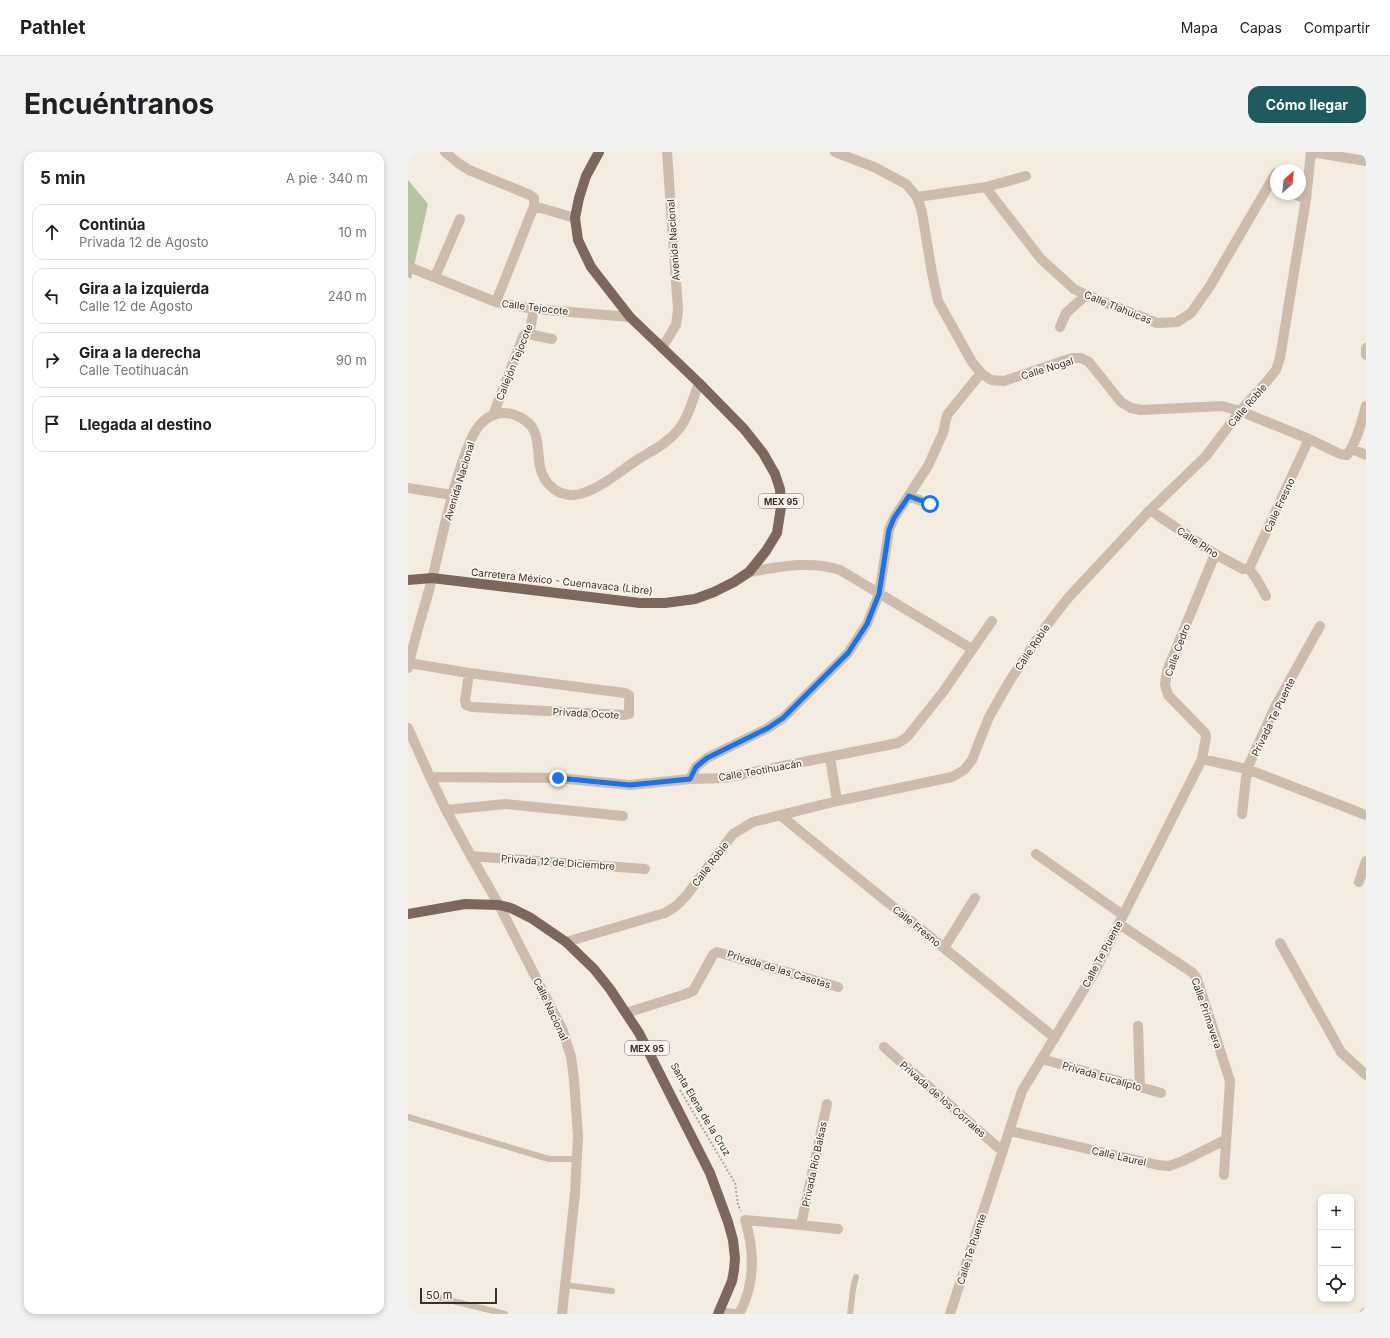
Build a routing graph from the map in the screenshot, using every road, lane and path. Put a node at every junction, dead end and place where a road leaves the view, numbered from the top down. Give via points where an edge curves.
1 (445, 152) edge
2 (599, 152) edge
3 (667, 152) edge
4 (835, 152) edge
5 (1311, 152) edge
6 (1366, 161) edge
7 (1026, 176) dead end
8 (986, 187) junction
9 (1270, 190) edge
10 (917, 197) junction
11 (1306, 199) edge
12 (1306, 200) edge
13 (534, 202) junction
14 (575, 218) junction
15 (460, 219) dead end
16 (409, 267) dead end
17 (435, 277) junction
18 (1086, 295) junction
19 (496, 302) junction
20 (534, 309) junction
21 (630, 317) junction
22 (1060, 327) dead end
23 (528, 334) junction
24 (552, 339) dead end
25 (662, 348) junction
26 (1366, 348) edge
27 (1366, 355) edge
28 (981, 373) junction
29 (699, 383) junction
30 (1366, 406) edge
31 (1240, 411) junction
32 (493, 415) junction
33 (1364, 419) edge
34 (1309, 439) junction
35 (1350, 452) junction
36 (1366, 455) edge
37 (408, 488) edge
38 (452, 495) junction
39 (909, 496) junction
40 (930, 504) dead end
41 (1150, 510) junction
42 (1215, 554) junction
43 (1249, 569) junction
44 (749, 572) junction
45 (432, 578) junction
46 (408, 580) edge
47 (879, 594) junction
48 (1266, 596) dead end
49 (992, 621) dead end
50 (1320, 626) dead end
51 (972, 649) junction
52 (408, 666) edge
53 (469, 673) junction
54 (408, 728) edge
55 (830, 757) junction
56 (1202, 759) junction
57 (1247, 769) junction
58 (430, 776) junction
59 (690, 779) junction
60 (837, 802) junction
61 (446, 810) junction
62 (1242, 814) dead end
63 (780, 815) junction
64 (1366, 815) edge
65 (623, 816) dead end
66 (1036, 854) dead end
67 (471, 856) junction
68 (1366, 861) edge
69 (645, 869) dead end
70 (1359, 882) dead end
71 (975, 898) dead end
72 (499, 905) junction
73 (408, 914) edge
74 (1121, 919) junction
75 (566, 942) junction
76 (1280, 944) dead end
77 (944, 948) junction
78 (838, 987) dead end
79 (626, 1013) junction
80 (1138, 1026) dead end
81 (1055, 1038) junction
82 (884, 1047) dead end
83 (1042, 1059) junction
84 (1366, 1075) edge
85 (677, 1085) dead end
86 (1140, 1088) junction
87 (1161, 1093) dead end
88 (827, 1104) dead end
89 (408, 1117) edge
90 (1010, 1131) junction
91 (1225, 1140) junction
92 (1002, 1151) junction
93 (577, 1159) junction
94 (1224, 1175) dead end
95 (746, 1220) junction
96 (801, 1225) junction
97 (838, 1230) dead end
98 (856, 1277) dead end
99 (565, 1285) junction
100 (612, 1291) dead end
101 (437, 1297) dead end
102 (718, 1313) edge
103 (505, 1314) edge
104 (562, 1314) edge
105 (734, 1314) edge
106 (739, 1314) edge
107 (850, 1314) edge
108 (950, 1314) edge

1 - 13 street via 469,170 530,195
2 - 14 main road, Carretera México - Cuernavaca (Libre) / MEX 95 via 586,176
3 - 25 street, Avenida Nacional via 678,310 676,325
4 - 10 street via 880,170 906,184
5 - 6 street
5 - 11 street, Calle Roble
7 - 8 street
8 - 10 street
8 - 18 street, Calle Tlahuicas via 1041,259 1074,289
9 - 18 street, Calle Tlahuicas via 1236,239 1210,286 1191,313 1177,322 1157,323
10 - 28 street, Calle Nogal via 938,301 972,362
12 - 31 street, Calle Roble via 1280,358 1276,370
13 - 14 street
13 - 19 street, Calle Tejocote
14 - 21 main road, Carretera México - Cuernavaca (Libre) / MEX 95 via 578,240 591,267
15 - 17 street
16 - 17 street
17 - 19 street
18 - 22 street via 1066,313
19 - 20 street, Calle Tejocote
20 - 21 street, Calle Tejocote
20 - 23 street, Callejón Tejocote
21 - 25 main road, Carretera México - Cuernavaca (Libre) / MEX 95
23 - 24 street
23 - 32 street, Callejón Tejocote via 524,335 520,342
25 - 29 main road, Carretera México - Cuernavaca (Libre) / MEX 95
26 - 27 street
28 - 31 street, Calle Nogal via 991,380 1004,382 1072,358 1081,358 1089,362 1120,402 1131,408 1141,410 1222,406
28 - 39 street via 947,415 943,433 928,466
29 - 32 street via 678,431 664,443 596,487 580,494 567,495 546,483 540,468 535,430 527,422 514,414
29 - 44 main road, Carretera México - Cuernavaca (Libre) / MEX 95 via 744,429 763,453 780,489 782,507 777,533
30 - 33 street
31 - 34 street, Calle Nogal
31 - 41 street, Calle Roble via 1206,456
32 - 38 street, Avenida Nacional via 485,419 468,444
33 - 35 street
34 - 35 street, Calle Nogal via 1340,454
34 - 43 street, Calle Fresno
35 - 36 street, Calle Nogal
37 - 38 street
38 - 45 street, Avenida Nacional
39 - 40 street
39 - 47 street via 889,530
41 - 42 street, Calle Pino
41 - 60 street, Calle Roble via 1068,598 1044,629 989,717 972,760 964,770 952,777
42 - 43 street, Calle Pino via 1243,569
42 - 56 street, Calle Cedro via 1167,671 1165,685 1168,695 1205,733
43 - 48 street
44 - 45 main road, Carretera México - Cuernavaca (Libre) / MEX 95 via 714,592 695,599 665,603 640,603
44 - 47 street via 788,566 829,566
45 - 46 main road, Carretera México - Cuernavaca (Libre) / MEX 95
45 - 52 street, Avenida Nacional
47 - 51 street
47 - 59 street via 867,624 848,653 783,718 707,758 696,767
49 - 51 street, Calle Teotihuacán
50 - 57 street, Privada Te Puente via 1275,708
51 - 55 street, Calle Teotihuacán via 943,692 907,737 898,743
52 - 53 street, Privada Ocote
53 - 53 street, Privada Ocote via 625,693 629,694 630,711 625,715 472,707 466,705 465,701
54 - 58 street
55 - 59 street, Calle Teotihuacán via 724,778
55 - 60 street
56 - 57 street
56 - 74 street, Calle Te Puente
57 - 62 street, Privada Te Puente
57 - 64 street
58 - 59 street, Calle Teotihuacán via 558,778 630,785
58 - 61 street, Calle Nacional
60 - 63 street, Calle Roble
61 - 65 street via 506,804
61 - 67 street, Calle Nacional
63 - 75 street, Calle Roble via 754,822 733,834 686,896 665,913
63 - 77 street, Calle Fresno
66 - 74 street, Calle Primavera
67 - 69 street, Privada 12 de Diciembre
67 - 72 street, Calle Nacional
68 - 70 street
71 - 77 street
72 - 73 main road, MEX 95 via 466,904
72 - 75 main road, MEX 95 via 531,918
72 - 93 street, Calle Nacional via 567,1044 574,1078
74 - 81 street, Calle Te Puente via 1094,973
74 - 91 street, Calle Primavera via 1195,975 1230,1081
75 - 79 main road, MEX 95 via 610,988
76 - 84 street via 1341,1052
77 - 81 street, Calle Fresno
78 - 79 street, Privada de las Casetas via 717,952 693,991
79 - 102 main road, MEX 95 via 639,1033 710,1173 733,1240 735,1258 732,1281
80 - 86 street
81 - 83 street, Calle Te Puente
82 - 92 street, Privada de los Corrales
83 - 86 street, Privada Eucalipto
83 - 90 street, Calle Te Puente via 1022,1091
85 - 95 path, Santa Elena de la Cruz via 735,1182 738,1205
86 - 87 street, Privada Eucalipto
88 - 96 street, Privada Río Balsas
89 - 93 lane via 549,1159
90 - 91 street, Calle Laurel via 1169,1166
90 - 92 street, Calle Te Puente
91 - 94 street, Calle Primavera
92 - 108 street, Calle Te Puente
93 - 99 street, Calle Nacional
95 - 96 street
95 - 106 street via 751,1245 752,1271 747,1296
96 - 97 street
98 - 107 lane
99 - 100 lane
99 - 104 street, Calle Nacional
101 - 103 lane
102 - 105 street

